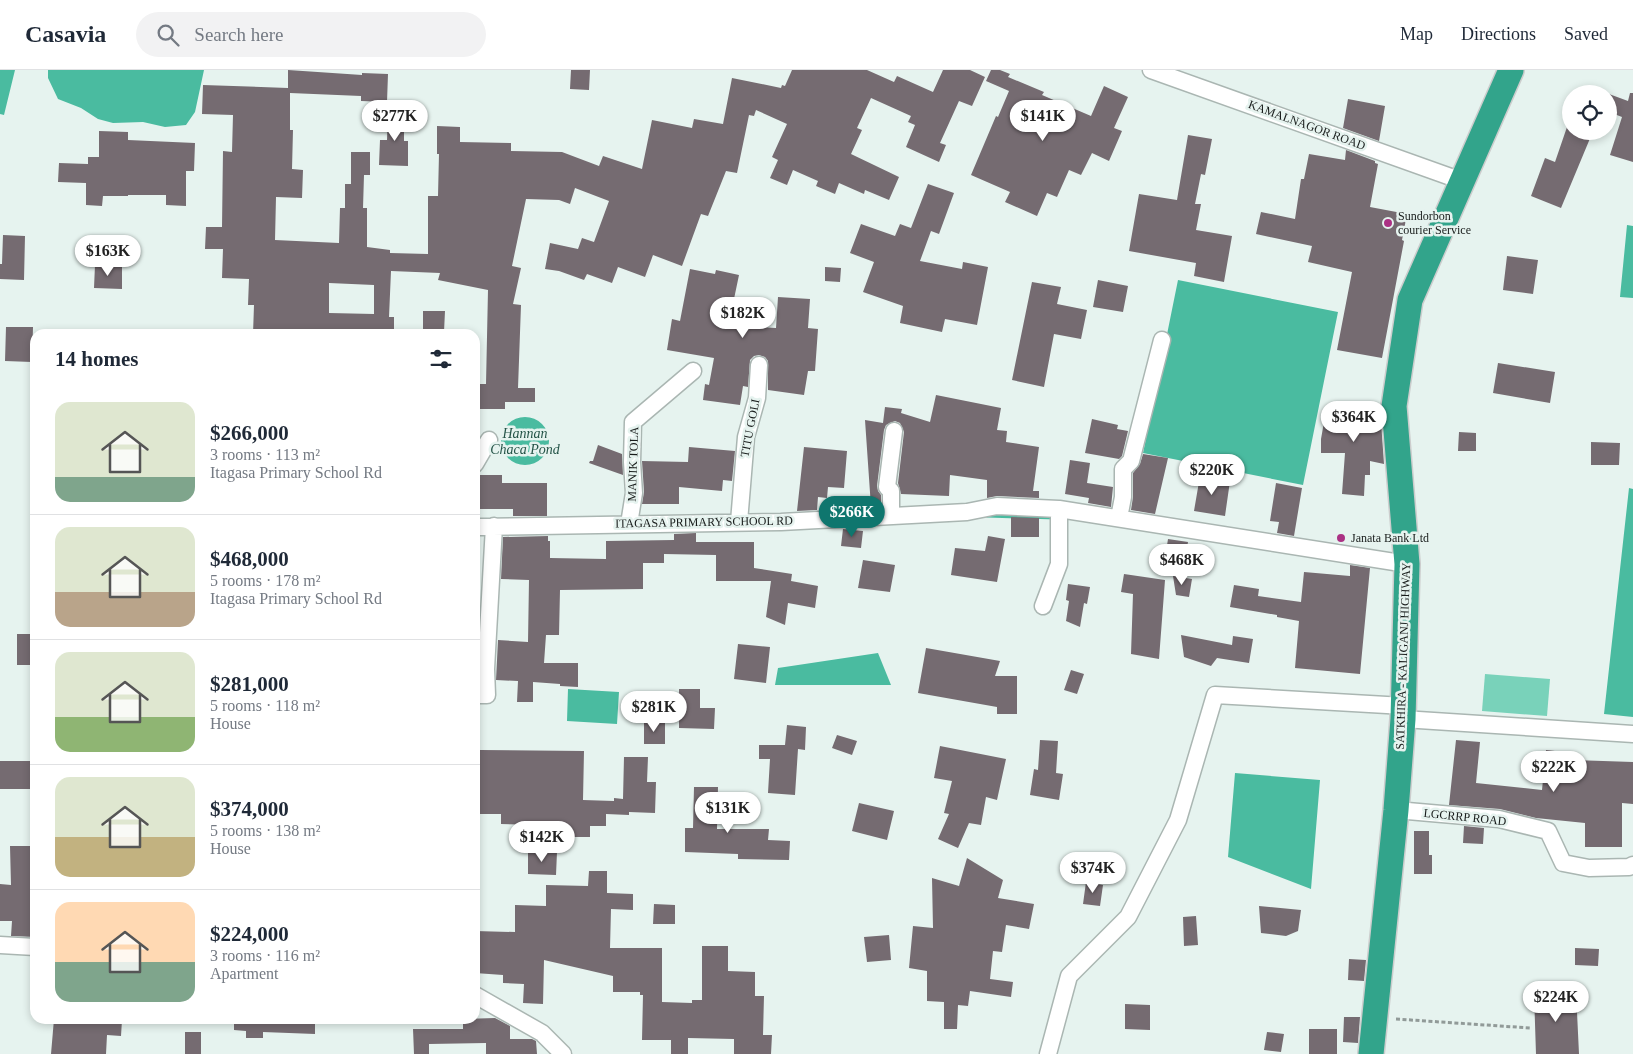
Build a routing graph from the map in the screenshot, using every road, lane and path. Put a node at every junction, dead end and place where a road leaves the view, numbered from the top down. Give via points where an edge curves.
1 (1151, 70) edge
2 (1511, 70) edge
3 (1462, 181) junction
4 (1162, 340) dead end
5 (759, 365) dead end
6 (693, 371) dead end
7 (894, 431) dead end
8 (489, 440) dead end
9 (480, 455) edge
10 (1059, 509) junction
11 (891, 516) junction
12 (1119, 518) junction
13 (739, 522) junction
14 (629, 524) junction
15 (494, 526) junction
16 (480, 527) edge
17 (1407, 564) junction
18 (1043, 606) dead end
19 (480, 695) edge
20 (1403, 712) junction
21 (1633, 734) edge
22 (1396, 810) junction
23 (1633, 865) edge
24 (0, 944) edge
25 (30, 947) edge
26 (480, 998) edge
27 (1375, 1019) junction
28 (1530, 1028) dead end
29 (563, 1054) edge
30 (1048, 1054) edge
31 (1371, 1054) edge

1 - 3 street, KAMALNAGOR ROAD
2 - 3 highway, SATKHIRA - KALIGANJ HIGHWAY
3 - 17 highway, SATKHIRA - KALIGANJ HIGHWAY via 1410,300 1394,406
4 - 12 street via 1131,461 1123,470
5 - 13 street, TITU GOLI via 757,398 746,437
6 - 14 street, MANIK TOLA via 633,422 634,493
7 - 11 street via 887,488 890,491
8 - 9 street
10 - 11 street, ITAGASA PRIMARY SCHOOL RD via 997,506 968,512
10 - 12 street, ITAGASA PRIMARY SCHOOL RD
10 - 18 street via 1059,564
11 - 13 street, ITAGASA PRIMARY SCHOOL RD
12 - 17 street, ITAGASA PRIMARY SCHOOL RD
13 - 14 street, ITAGASA PRIMARY SCHOOL RD
14 - 15 street, ITAGASA PRIMARY SCHOOL RD
15 - 16 street, ITAGASA PRIMARY SCHOOL RD
15 - 19 street via 486,695
17 - 20 highway, SATKHIRA - KALIGANJ HIGHWAY
20 - 21 street
20 - 22 highway, SATKHIRA - KALIGANJ HIGHWAY
20 - 30 street via 1215,695 1178,820 1128,917 1069,976
22 - 23 street, LGCRRP ROAD via 1499,818 1548,831 1562,863 1589,868
22 - 27 highway, SATKHIRA - KALIGANJ HIGHWAY
24 - 25 street
26 - 29 street via 542,1033
27 - 28 path
27 - 31 highway, SATKHIRA - KALIGANJ HIGHWAY

